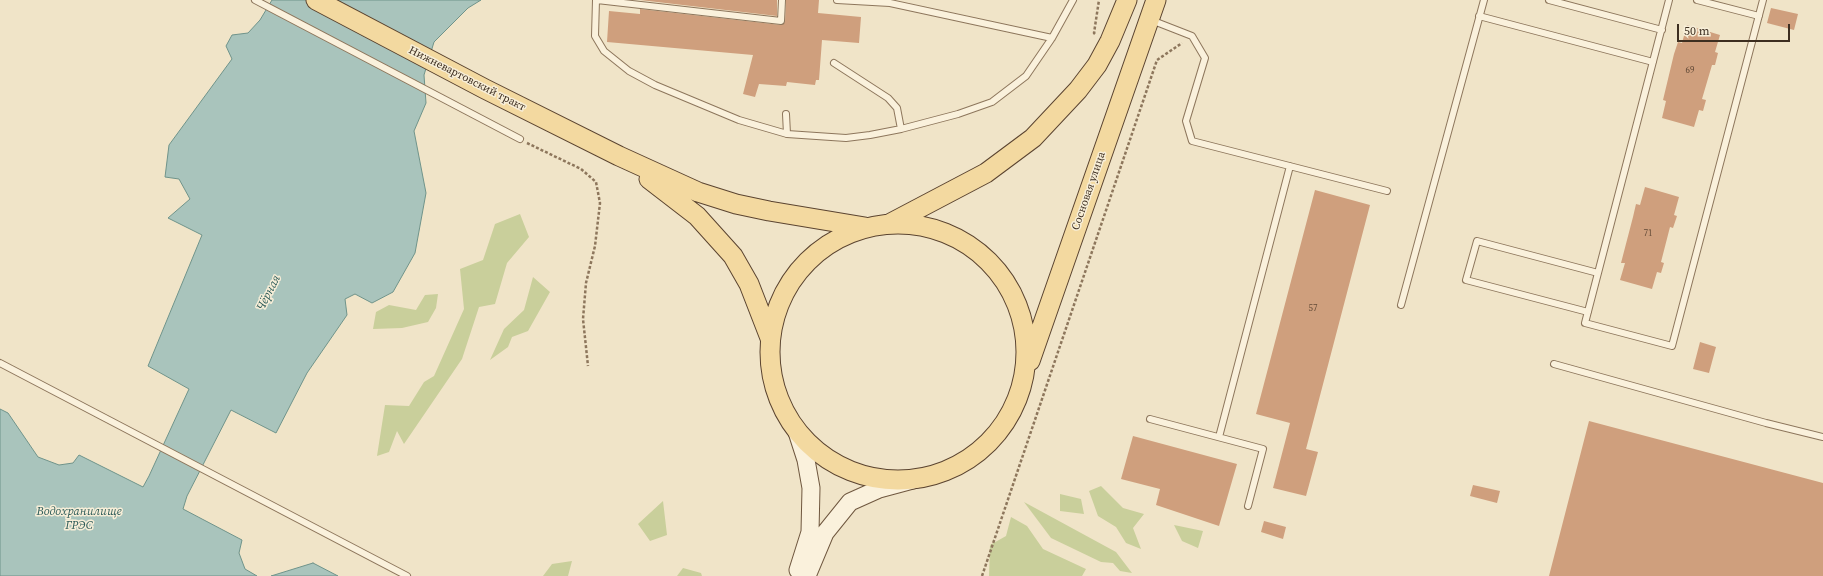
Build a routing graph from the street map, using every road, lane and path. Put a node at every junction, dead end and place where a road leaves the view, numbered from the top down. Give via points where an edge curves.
1 (255, 0) edge
2 (316, 0) edge
3 (596, 0) edge
4 (782, 0) edge
5 (837, 0) edge
6 (1073, 0) edge
7 (1127, 0) edge
8 (1156, 0) edge
9 (1484, 0) edge
10 (1549, 0) edge
11 (1670, 0) edge
12 (1697, 0) edge
13 (1763, 0) edge
14 (911, 3) edge
15 (1480, 16) junction
16 (1758, 16) junction
17 (1150, 19) junction
18 (1662, 30) junction
19 (1192, 36) junction
20 (1052, 38) junction
21 (1653, 62) junction
22 (834, 63) dead end
23 (786, 114) dead end
24 (901, 129) junction
25 (787, 134) junction
26 (520, 139) joint
27 (619, 156) junction
28 (1290, 166) junction
29 (1387, 191) dead end
30 (890, 224) junction
31 (866, 227) junction
32 (1598, 273) junction
33 (1400, 305) dead end
34 (1588, 312) junction
35 (770, 338) junction
36 (0, 363) edge
37 (1554, 364) dead end
38 (588, 366) dead end
39 (1022, 383) junction
40 (1150, 419) dead end
41 (796, 429) junction
42 (1219, 437) junction
43 (1823, 437) edge
44 (920, 478) junction
45 (1248, 506) dead end
46 (407, 576) edge
47 (795, 576) edge
48 (807, 576) edge
49 (982, 576) edge

1 - 26 lane
2 - 27 main road, Нижневартовский тракт
3 - 4 lane via 781,20
3 - 25 lane via 595,36 604,50 629,71 654,85 739,120
5 - 14 lane
6 - 20 lane
7 - 30 main road via 1110,42 1097,65 1078,90 1033,138 986,173
8 - 17 main road, Сосновая улица
9 - 15 lane
10 - 18 lane
11 - 18 lane
12 - 16 lane
13 - 16 lane
14 - 20 lane
15 - 21 lane
15 - 33 lane
16 - 34 lane via 1672,346 1585,323
17 - 19 lane
17 - 39 main road, Сосновая улица
18 - 21 lane
19 - 28 lane via 1205,58 1186,121 1192,141
19 - 49 path via 1157,60
20 - 24 lane via 1026,76 992,102
21 - 32 lane
22 - 24 lane via 888,98 897,108
23 - 25 lane
24 - 25 lane via 846,138
26 - 38 path via 582,169 596,182 600,203 595,246 586,283 583,319
27 - 31 main road, Нижневартовский тракт via 698,192 736,204
27 - 35 main road, Нижневартовский тракт via 697,216 725,246 749,284
28 - 29 lane
28 - 42 lane
30 - 31 main road
30 - 39 main road via 914,224 949,234 980,253 997,270 1020,312 1026,353
31 - 35 main road via 830,242 801,268 789,283 780,301
32 - 34 lane
32 - 34 lane via 1477,241 1466,280
35 - 41 main road via 772,377 777,395
36 - 46 lane
37 - 43 lane
39 - 44 main road via 1009,417 986,446 955,466 938,474
40 - 42 lane
41 - 44 main road via 824,457 842,467 880,479
41 - 47 street via 812,488 810,532
42 - 45 lane via 1264,449
44 - 48 street via 879,489 850,502 825,533

